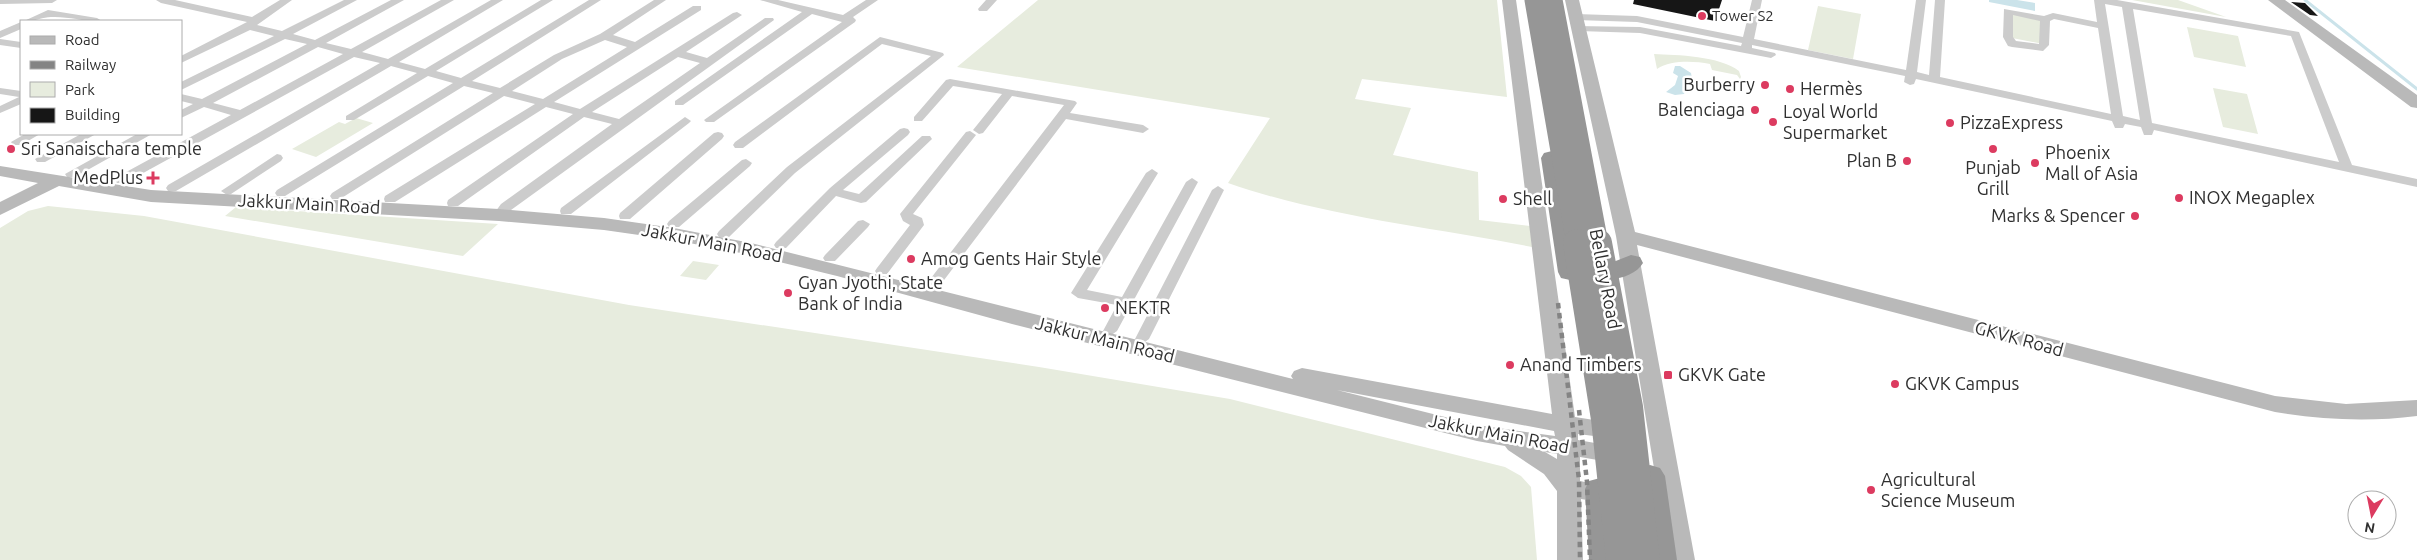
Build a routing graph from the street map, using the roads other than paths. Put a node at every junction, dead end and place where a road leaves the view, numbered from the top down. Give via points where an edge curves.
1 (52, 0) edge
2 (161, 0) edge
3 (287, 0) edge
4 (352, 0) edge
5 (399, 0) edge
6 (449, 0) edge
7 (498, 0) edge
8 (548, 0) edge
9 (596, 0) edge
10 (661, 0) edge
11 (765, 0) edge
12 (874, 0) edge
13 (992, 0) edge
14 (1510, 0) edge
15 (1527, 0) edge
16 (1535, 0) edge
17 (1552, 0) edge
18 (1558, 0) edge
19 (1757, 0) edge
20 (1921, 0) edge
21 (1940, 0) edge
22 (2100, 0) edge
23 (2275, 0) edge
24 (0, 1) edge
25 (796, 3) edge
26 (2127, 5) junction
27 (697, 8) dead end
28 (983, 9) dead end
29 (810, 11) junction
30 (737, 15) dead end
31 (1576, 15) edge
32 (844, 18) junction
33 (2045, 19) dead end
34 (32, 20) edge
35 (91, 20) edge
36 (769, 20) dead end
37 (252, 23) junction
38 (20, 25) edge
39 (2103, 26) junction
40 (0, 35) edge
41 (284, 35) junction
42 (604, 36) junction
43 (0, 42) edge
44 (317, 43) junction
45 (20, 45) edge
46 (636, 46) junction
47 (1746, 46) junction
48 (353, 53) junction
49 (676, 53) junction
50 (182, 59) edge
51 (390, 62) junction
52 (711, 62) junction
53 (426, 72) junction
54 (1910, 78) junction
55 (1934, 79) junction
56 (464, 82) junction
57 (182, 86) edge
58 (0, 91) edge
59 (502, 92) junction
60 (1009, 93) junction
61 (20, 94) edge
62 (182, 97) edge
63 (20, 100) edge
64 (679, 102) dead end
65 (204, 103) junction
66 (542, 103) junction
67 (2417, 103) edge
68 (0, 110) edge
69 (582, 113) junction
70 (182, 114) edge
71 (242, 114) junction
72 (1063, 115) junction
73 (350, 118) dead end
74 (918, 119) dead end
75 (710, 120) dead end
76 (685, 121) dead end
77 (2119, 122) junction
78 (621, 123) junction
79 (2147, 128) junction
80 (1143, 129) dead end
81 (904, 132) dead end
82 (32, 135) edge
83 (88, 135) edge
84 (144, 135) edge
85 (718, 136) dead end
86 (926, 139) dead end
87 (17, 142) dead end
88 (738, 145) dead end
89 (277, 158) dead end
90 (41, 159) dead end
91 (0, 160) edge
92 (746, 164) dead end
93 (2347, 168) junction
94 (0, 171) edge
95 (1152, 173) dead end
96 (63, 178) junction
97 (120, 180) junction
98 (1192, 182) dead end
99 (2417, 183) edge
100 (0, 184) edge
101 (172, 188) junction
102 (2417, 189) edge
103 (1218, 190) dead end
104 (227, 191) junction
105 (834, 191) junction
106 (281, 194) junction
107 (336, 196) junction
108 (16, 199) junction
109 (390, 199) junction
110 (453, 203) junction
111 (0, 209) edge
112 (502, 211) junction
113 (566, 211) junction
114 (625, 216) junction
115 (674, 224) junction
116 (863, 224) dead end
117 (724, 234) junction
118 (781, 245) junction
119 (1624, 254) junction
120 (838, 263) junction
121 (882, 271) junction
122 (933, 285) junction
123 (1125, 302) junction
124 (1110, 331) junction
125 (1142, 339) junction
126 (2417, 408) edge
127 (2417, 423) edge
128 (1566, 424) junction
129 (1504, 438) junction
130 (1586, 443) junction
131 (1655, 448) junction
132 (1568, 488) junction
133 (1600, 492) junction
134 (1570, 560) edge
135 (1605, 560) edge
136 (1620, 560) edge
137 (1646, 560) edge
138 (1661, 560) edge
139 (1682, 560) edge

1 - 24 street
2 - 37 street
3 - 37 street
4 - 41 street
5 - 44 street
6 - 48 street
7 - 51 street
8 - 53 street
9 - 56 street
10 - 42 street
11 - 25 street
12 - 32 street
13 - 28 street
14 - 128 main road via 1559,391
15 - 130 highway, Bellary Road
16 - 136 highway, Bellary Road, bridge via 1592,330
17 - 137 highway, Bellary Road, bridge via 1629,406
18 - 119 highway, Bellary Road
19 - 47 street
20 - 54 street
21 - 55 street
22 - 26 street
22 - 39 street
23 - 67 main road
25 - 29 street
26 - 79 street
26 - 93 street via 2295,34
27 - 46 street
29 - 32 street
29 - 64 street
30 - 49 street
31 - 47 street via 1640,30
31 - 119 main road
32 - 75 street via 852,20
33 - 39 street via 2053,16
34 - 35 street via 48,13
36 - 52 street
37 - 41 street
37 - 50 street
38 - 40 street
39 - 77 street
41 - 44 street
41 - 57 street
42 - 46 street
42 - 59 street via 558,58
43 - 45 street
44 - 48 street
44 - 65 street
46 - 66 street
47 - 54 street
48 - 51 street
48 - 71 street
49 - 52 street
49 - 69 street
51 - 53 street
51 - 101 street
52 - 78 street
53 - 56 street
53 - 73 street
54 - 55 street
54 - 77 street
55 - 77 street
56 - 59 street
56 - 106 street
58 - 61 street
59 - 66 street
59 - 107 street
60 - 72 street via 1071,103
60 - 74 street via 950,82
60 - 121 street via 906,214 917,221 917,225
62 - 65 street
63 - 68 street
65 - 70 street
65 - 71 street
66 - 69 street
66 - 109 street
69 - 78 street
69 - 110 street
71 - 97 street
72 - 80 street
72 - 122 street
76 - 113 street
77 - 79 street
78 - 112 street
79 - 93 street
79 - 102 street
81 - 105 street
82 - 87 street
83 - 90 street
84 - 96 street
85 - 114 street
86 - 105 street via 861,199
88 - 117 street via 880,40 939,55 791,170
89 - 104 street
91 - 96 main road
92 - 115 street
93 - 99 street
94 - 96 main road
95 - 123 street via 1078,293
96 - 97 main road, Jakkur Main Road
96 - 108 main road
96 - 112 main road, Jakkur Main Road via 150,196
97 - 101 main road, Jakkur Main Road
98 - 123 street
100 - 108 main road via 12,191
101 - 104 main road, Jakkur Main Road
103 - 125 street
104 - 106 main road, Jakkur Main Road
105 - 118 street
106 - 107 main road, Jakkur Main Road
107 - 109 main road, Jakkur Main Road
108 - 111 main road
109 - 110 main road, Jakkur Main Road
110 - 112 main road, Jakkur Main Road
112 - 113 main road, Jakkur Main Road
112 - 120 main road, Jakkur Main Road via 618,225
113 - 114 main road, Jakkur Main Road
114 - 115 main road, Jakkur Main Road
115 - 117 main road, Jakkur Main Road
116 - 120 street
117 - 118 main road, Jakkur Main Road
118 - 120 main road, Jakkur Main Road
119 - 126 main road, GKVK Road via 2275,404 2317,410
119 - 127 main road, GKVK Road via 2287,417 2320,422
119 - 131 highway, Bellary Road
120 - 121 main road, Jakkur Main Road
120 - 129 main road, Jakkur Main Road via 1012,317
121 - 122 main road, Jakkur Main Road
122 - 124 main road, Jakkur Main Road
123 - 124 street
124 - 125 main road, Jakkur Main Road
125 - 128 main road, Jakkur Main Road via 1264,369
128 - 130 main road
129 - 130 main road, Jakkur Main Road
129 - 132 main road via 1542,460
130 - 131 main road, Jakkur Main Road
130 - 132 main road
130 - 133 highway, Bellary Road
131 - 138 highway, Bellary Road
131 - 139 main road
132 - 133 main road
132 - 134 main road
133 - 135 highway, Bellary Road

